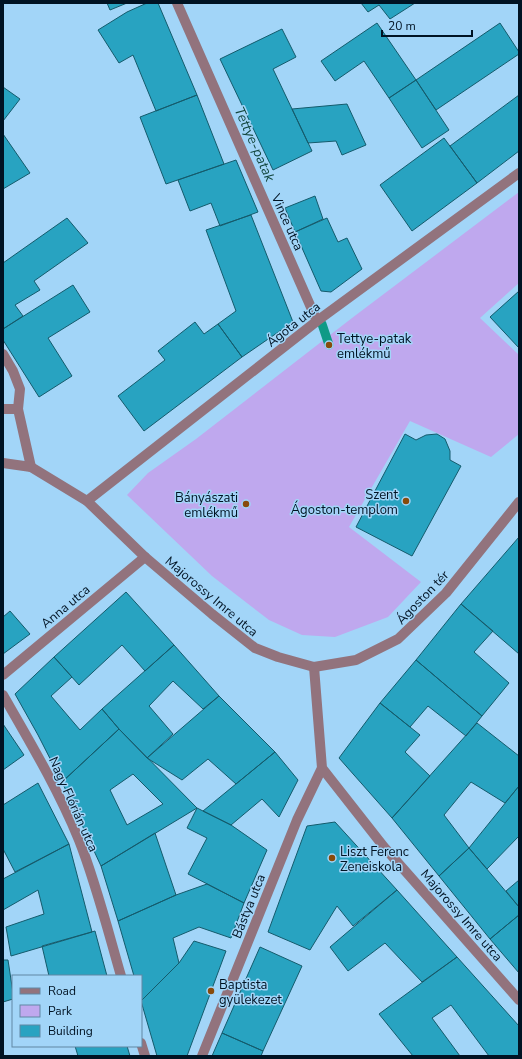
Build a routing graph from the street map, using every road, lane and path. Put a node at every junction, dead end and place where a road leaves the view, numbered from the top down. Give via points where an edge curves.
1 (177, 3) edge
2 (519, 173) edge
3 (317, 321) junction
4 (3, 354) edge
5 (3, 409) edge
6 (18, 409) junction
7 (3, 463) edge
8 (31, 466) junction
9 (87, 501) junction
10 (519, 502) edge
11 (145, 557) junction
12 (314, 667) junction
13 (3, 675) edge
14 (3, 695) edge
15 (322, 768) junction
16 (121, 975) edge
17 (519, 1000) edge
18 (142, 1046) edge
19 (145, 1056) edge
20 (202, 1056) edge

1 - 3 street, Vince utca
2 - 3 street, Ágota utca
3 - 9 street, Ágota utca
4 - 6 street via 20,389
5 - 6 street
6 - 8 street
7 - 8 street
8 - 9 street, Majorossy Imre utca
9 - 11 street, Majorossy Imre utca
10 - 12 street, Ágoston tér via 446,593 398,639 356,660
11 - 12 street, Majorossy Imre utca via 255,648
11 - 13 street, Anna utca
12 - 15 street
14 - 16 street, Nagy Flórián utca via 50,775 79,840
15 - 17 street, Majorossy Imre utca via 384,847
15 - 20 street, Bástya utca via 297,820
18 - 19 street

